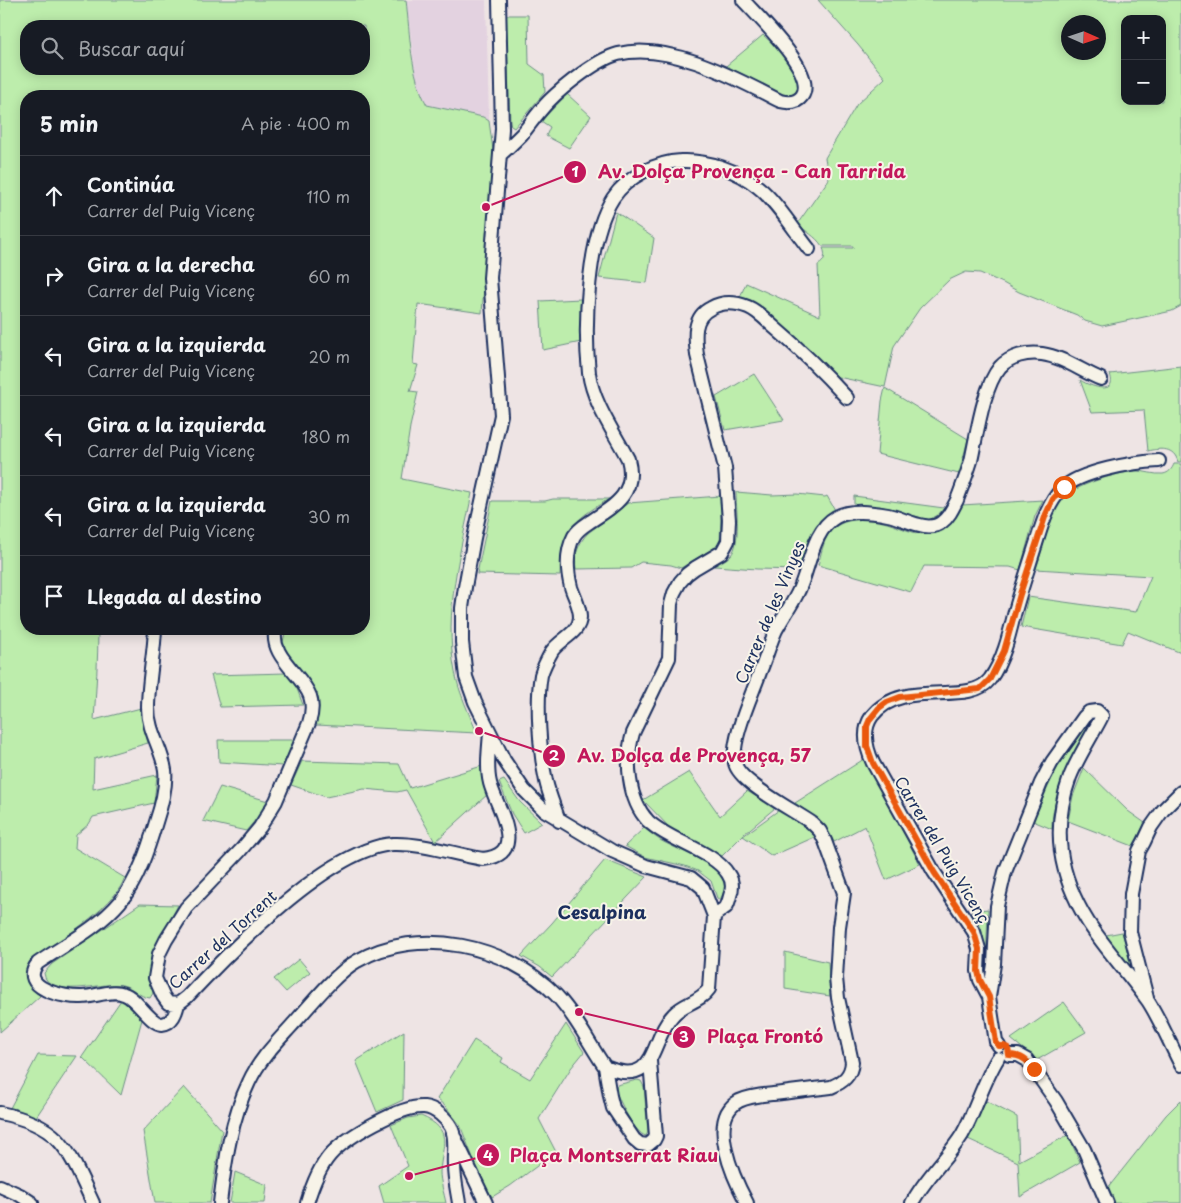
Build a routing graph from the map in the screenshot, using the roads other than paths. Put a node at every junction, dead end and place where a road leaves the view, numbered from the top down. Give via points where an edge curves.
1 (499, 0) edge
2 (743, 0) edge
3 (500, 155) junction
4 (809, 249) dead end
5 (1101, 379) dead end
6 (847, 398) dead end
7 (1159, 462) dead end
8 (155, 635) edge
9 (275, 635) edge
10 (490, 732) junction
11 (1181, 792) edge
12 (559, 821) junction
13 (714, 916) junction
14 (989, 997) junction
15 (1148, 1002) junction
16 (178, 1004) junction
17 (1002, 1053) junction
18 (650, 1061) junction
19 (1181, 1065) edge
20 (606, 1067) junction
21 (0, 1113) edge
22 (454, 1136) junction
23 (0, 1186) edge
24 (32, 1203) edge
25 (93, 1203) edge
26 (220, 1203) edge
27 (307, 1203) edge
28 (459, 1203) edge
29 (486, 1203) edge
30 (747, 1203) edge
31 (912, 1203) edge
32 (1106, 1203) edge

1 - 3 street
2 - 3 street via 797,63 805,84 799,100 780,101 725,74 681,58 652,53 618,54 559,92
3 - 10 street via 490,278 501,415 462,608 462,652 466,677
4 - 12 street via 758,186 713,164 664,162 622,187 605,214 595,250 588,304 590,373 595,396 628,459 630,478 620,500 574,535 568,552 568,568 579,622 552,651 541,675 541,743 546,781
5 - 30 street, Carrer de les Vinyes via 1063,360 1040,353 1027,353 1007,361 994,377 967,474 946,519 938,526 928,526 890,515 858,512 830,521 818,539 797,594 776,632 742,722 735,764 750,783 812,823 825,841 844,894 836,978 852,1062 846,1079 839,1084 746,1098 732,1106 724,1123 724,1138 727,1155
6 - 13 street via 799,349 750,308 734,303 718,304 700,316 695,338 697,355 726,468 728,541 718,555 687,574 674,593 669,658 633,734 629,766 635,800 647,820 661,832 711,858 728,874 732,883 729,900
7 - 14 street, Carrer del Puig Vicenç via 1128,464 1086,476 1064,487 1053,499 1004,651 990,679 980,689 900,697 879,708 867,726 867,746 873,763 934,872 974,932 979,949 980,980
8 - 16 street via 148,713 165,778 149,846 120,901 97,924 38,963 32,976 41,987 70,998 120,992 130,996 162,1024 170,1021
9 - 16 street, Carrer del Torrent via 277,650 310,697 312,713 276,801 264,821 186,908 166,940 155,978 168,1003
10 - 12 street via 524,790
10 - 16 street, Carrer del Torrent via 490,784 508,830 507,842 498,854 483,859 407,844 390,844 359,854 279,908
11 - 15 street via 1162,810 1151,827 1140,851 1131,894 1130,932
12 - 13 street via 646,866 691,878 703,888
13 - 18 street via 709,989 668,1021
14 - 15 street via 996,906 1005,872 1052,762 1084,717 1097,711 1102,716 1080,755 1066,790 1059,844 1066,875 1089,923
14 - 17 street, Carrer del Puig Vicenç via 996,1042
15 - 19 street
17 - 31 street via 962,1134
17 - 32 street via 1027,1060 1056,1101 1084,1149
18 - 20 street via 632,1072 616,1072
18 - 20 street via 656,1136 648,1145 634,1140 613,1108
20 - 26 street via 556,995 520,967 496,956 444,944 395,945 357,960 348,967 260,1060 235,1120
21 - 25 street via 36,1125 57,1138 74,1163
22 - 27 street via 446,1120 433,1109 424,1107 401,1111 379,1121 331,1154 319,1172
22 - 28 street via 453,1163
22 - 29 street
23 - 24 street

